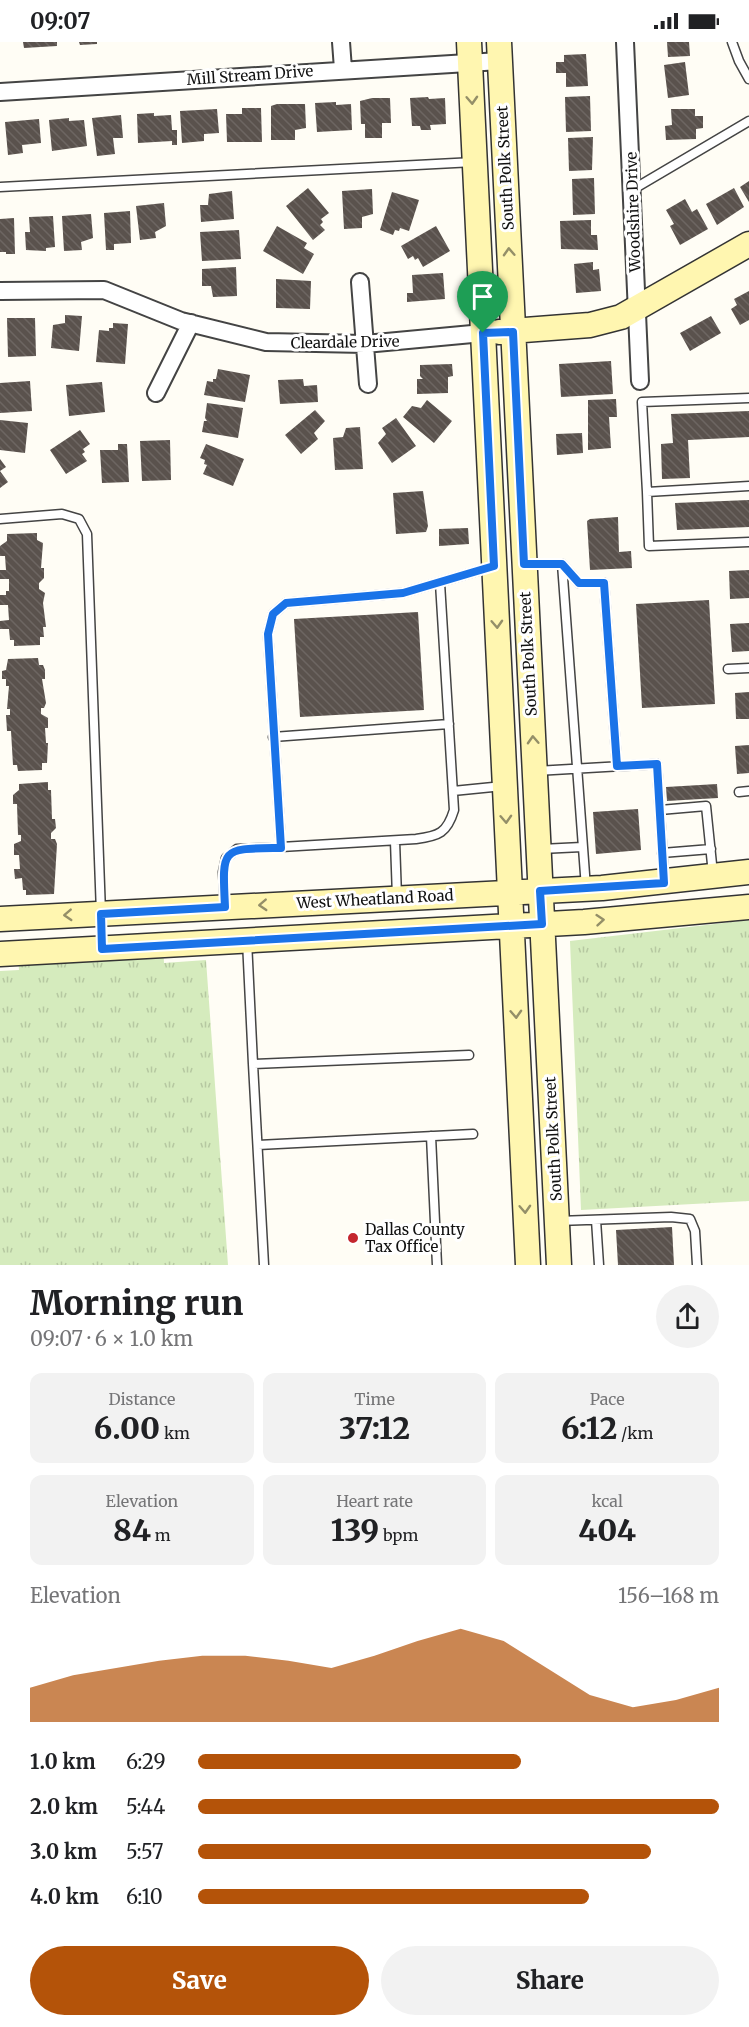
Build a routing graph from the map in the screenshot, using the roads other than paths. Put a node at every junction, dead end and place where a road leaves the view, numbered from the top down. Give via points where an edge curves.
1 (341, 42) edge
2 (625, 42) edge
3 (732, 42) edge
4 (469, 52) edge
5 (500, 52) edge
6 (343, 69) junction
7 (749, 79) edge
8 (0, 92) edge
9 (749, 122) edge
10 (475, 162) junction
11 (0, 187) edge
12 (632, 190) junction
13 (749, 244) edge
14 (360, 282) dead end
15 (0, 291) edge
16 (637, 309) junction
17 (191, 323) junction
18 (513, 332) junction
19 (483, 333) junction
20 (365, 345) junction
21 (640, 381) dead end
22 (368, 384) dead end
23 (156, 393) dead end
24 (749, 398) edge
25 (749, 486) edge
26 (647, 492) junction
27 (0, 519) edge
28 (749, 542) edge
29 (524, 564) junction
30 (562, 564) junction
31 (494, 566) junction
32 (440, 584) junction
33 (749, 668) edge
34 (728, 669) dead end
35 (448, 724) junction
36 (273, 737) junction
37 (617, 766) junction
38 (576, 769) junction
39 (534, 771) junction
40 (505, 786) junction
41 (453, 791) junction
42 (660, 810) junction
43 (395, 840) junction
44 (582, 847) junction
45 (281, 848) junction
46 (711, 849) junction
47 (538, 850) junction
48 (662, 853) junction
49 (749, 872) edge
50 (714, 877) junction
51 (664, 883) junction
52 (586, 889) junction
53 (540, 891) junction
54 (510, 892) junction
55 (397, 898) junction
56 (225, 907) junction
57 (749, 907) edge
58 (101, 914) junction
59 (0, 919) edge
60 (542, 924) junction
61 (511, 926) junction
62 (247, 940) junction
63 (102, 949) junction
64 (0, 954) edge
65 (469, 1055) dead end
66 (254, 1064) junction
67 (472, 1134) dead end
68 (431, 1136) junction
69 (258, 1145) junction
70 (596, 1220) junction
71 (557, 1221) junction
72 (264, 1265) edge
73 (437, 1265) edge
74 (528, 1265) edge
75 (560, 1265) edge
76 (599, 1265) edge
77 (697, 1265) edge

1 - 6 street
2 - 12 street, Woodshire Drive
3 - 7 lane
4 - 5 street, Mill Stream Drive
4 - 6 street, Mill Stream Drive
4 -> 10 main road, South Polk Street
18 -> 5 main road, South Polk Street
6 - 8 street, Mill Stream Drive
9 - 12 lane
10 - 11 lane
10 - 19 main road, South Polk Street
12 - 16 street, Woodshire Drive
13 - 16 main road, Cleardale Drive
14 - 20 street
15 - 17 street, Cleardale Drive via 104,290
16 - 18 main road, Cleardale Drive via 591,325
16 - 21 street, Woodshire Drive
17 - 20 street, Cleardale Drive via 266,342
17 - 23 street
18 - 19 main road, Cleardale Drive
18 - 29 main road, South Polk Street
19 - 20 street, Cleardale Drive
19 - 31 main road, South Polk Street
20 - 22 street
24 - 26 lane via 642,402
25 - 26 lane
26 - 28 lane via 649,546
27 - 58 lane via 62,514 79,519 87,534
29 - 30 lane
29 - 31 main road
39 -> 29 main road, South Polk Street
30 - 37 lane via 579,583 604,583
30 - 38 lane
31 - 32 lane
31 -> 40 main road, South Polk Street
32 - 35 lane
32 - 36 lane via 403,593 286,603 273,614 268,634
33 - 34 lane
35 - 36 lane
35 - 41 lane
36 - 45 lane
37 - 38 lane
37 - 42 lane via 657,764
38 - 39 lane
38 - 44 lane
39 - 47 main road, South Polk Street
40 - 41 lane
40 -> 54 main road, South Polk Street
41 - 43 lane via 454,810 449,825 435,836
42 - 46 lane via 706,806
42 - 48 lane
43 - 45 lane
43 - 55 lane
44 - 47 lane
44 - 52 lane
45 - 56 lane via 237,849 226,858
46 - 48 lane
46 - 50 lane
47 - 53 main road, South Polk Street
48 - 51 lane
49 - 50 main road, West Wheatland Road
50 - 51 main road, West Wheatland Road
51 - 52 main road, West Wheatland Road
52 - 53 main road, West Wheatland Road
53 - 54 main road, West Wheatland Road
53 - 60 main road, South Polk Street
54 - 55 main road, West Wheatland Road
54 - 61 main road, South Polk Street
55 -> 56 main road, West Wheatland Road
56 - 58 main road, West Wheatland Road
60 -> 57 main road
58 -> 59 main road, West Wheatland Road
58 - 63 main road
60 - 61 main road
60 - 71 main road, South Polk Street
61 - 62 main road
61 -> 74 main road, South Polk Street
62 - 63 main road
62 - 66 lane
63 - 64 main road
65 - 66 lane
66 - 69 lane
67 - 68 lane
68 - 69 lane
68 - 73 lane
69 - 72 lane
70 - 71 lane
70 - 76 lane
70 - 77 lane via 690,1219 695,1231
71 - 75 main road, South Polk Street

